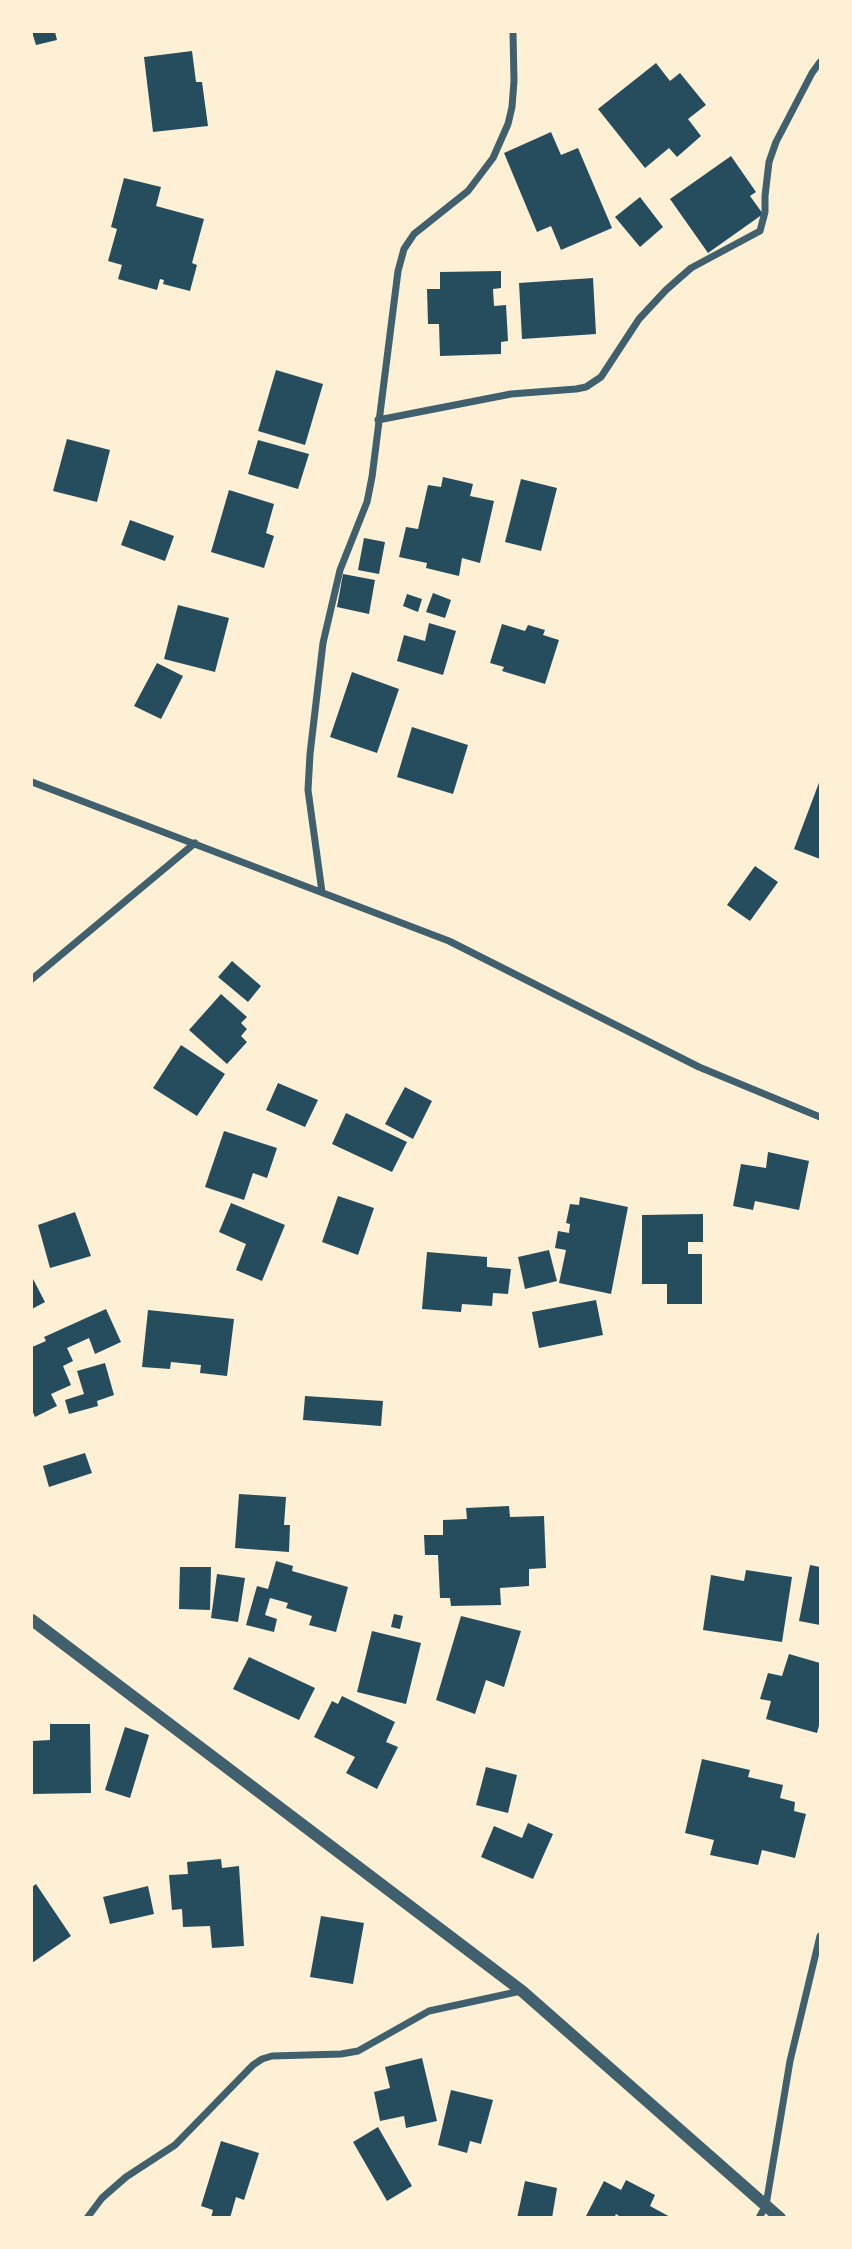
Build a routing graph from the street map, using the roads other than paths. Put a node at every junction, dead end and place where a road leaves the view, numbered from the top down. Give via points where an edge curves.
1 (513, 32) edge
2 (821, 62) edge
3 (378, 420) junction
4 (32, 782) edge
5 (195, 843) junction
6 (322, 892) junction
7 (32, 979) edge
8 (821, 1116) edge
9 (32, 1620) edge
10 (821, 1936) edge
11 (522, 1991) junction
12 (766, 2205) junction
13 (87, 2217) edge
14 (759, 2217) edge
15 (780, 2217) edge

1 - 3 street via 512,107 493,158 468,191 414,234 404,249
2 - 3 street via 776,142 760,231 691,268 666,290 639,319 601,377 576,389 511,394
3 - 6 street via 367,502 340,570 323,643 308,790
4 - 5 street
5 - 6 street
5 - 7 street
6 - 8 street via 449,941 699,1067
9 - 11 street
10 - 12 street via 790,2061
11 - 12 street
11 - 13 street via 429,2011 358,2051 262,2059 175,2145 126,2178
12 - 14 street
12 - 15 street

